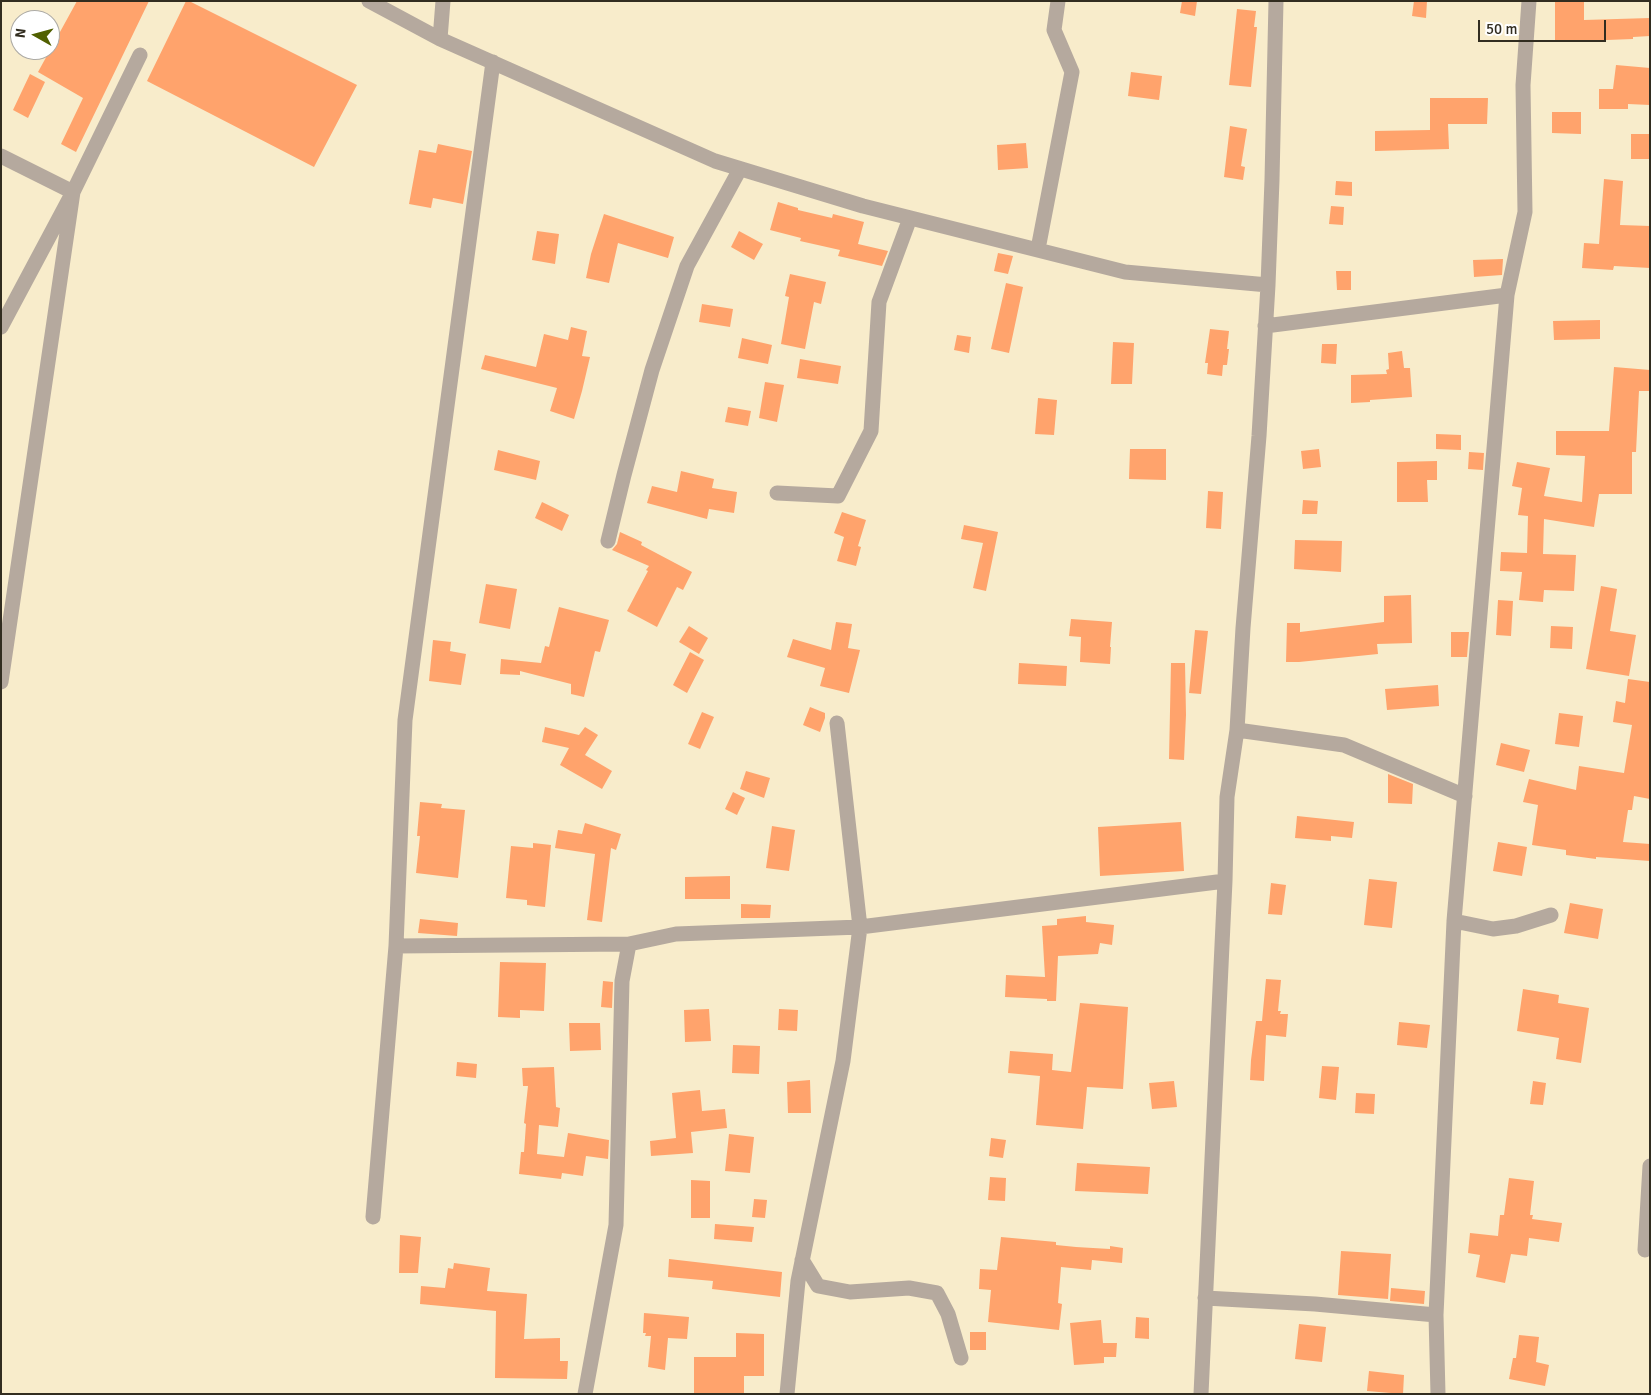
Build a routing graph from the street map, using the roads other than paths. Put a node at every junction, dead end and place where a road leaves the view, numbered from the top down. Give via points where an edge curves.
1 (369, 1) edge
2 (443, 1) edge
3 (1058, 1) edge
4 (1276, 1) edge
5 (1529, 1) edge
6 (440, 39) junction
7 (140, 55) dead end
8 (493, 62) junction
9 (1, 156) edge
10 (740, 169) junction
11 (73, 192) junction
12 (910, 218) junction
13 (1038, 249) junction
14 (1268, 285) junction
15 (1508, 295) junction
16 (1265, 326) junction
17 (1, 327) edge
18 (777, 493) dead end
19 (608, 541) dead end
20 (1, 682) edge
21 (837, 723) dead end
22 (1237, 730) junction
23 (1465, 796) junction
24 (1225, 881) junction
25 (1551, 915) dead end
26 (1454, 921) junction
27 (860, 927) junction
28 (628, 944) junction
29 (396, 946) junction
30 (1650, 1166) edge
31 (373, 1217) dead end
32 (1645, 1250) dead end
33 (802, 1260) junction
34 (1205, 1298) junction
35 (1436, 1315) junction
36 (961, 1358) dead end
37 (586, 1394) edge
38 (787, 1394) edge
39 (1201, 1394) edge
40 (1438, 1394) edge

1 - 6 street
2 - 6 street
3 - 13 street via 1054,30 1072,72
4 - 14 street
5 - 15 street via 1522,85 1525,212
6 - 8 street
7 - 11 street
8 - 10 street via 715,161
8 - 29 street via 404,720
9 - 11 street
10 - 12 street
10 - 19 street via 687,266 652,370
11 - 17 street
11 - 20 street
12 - 13 street
12 - 18 street via 879,302 871,431 838,496
13 - 14 street via 1125,272
14 - 16 street
15 - 16 street
15 - 23 street
16 - 22 street
21 - 27 street
22 - 23 street via 1344,745
22 - 24 street via 1227,798
23 - 26 street
24 - 27 street
24 - 34 street
25 - 26 street via 1493,929
26 - 35 street
27 - 28 street via 676,934
27 - 33 street via 843,1060
28 - 29 street
28 - 37 street via 622,981 616,1226
29 - 31 street
30 - 32 street
33 - 36 street via 818,1286 850,1292 909,1288 937,1292 948,1314
33 - 38 street
34 - 35 street
34 - 39 street
35 - 40 street

